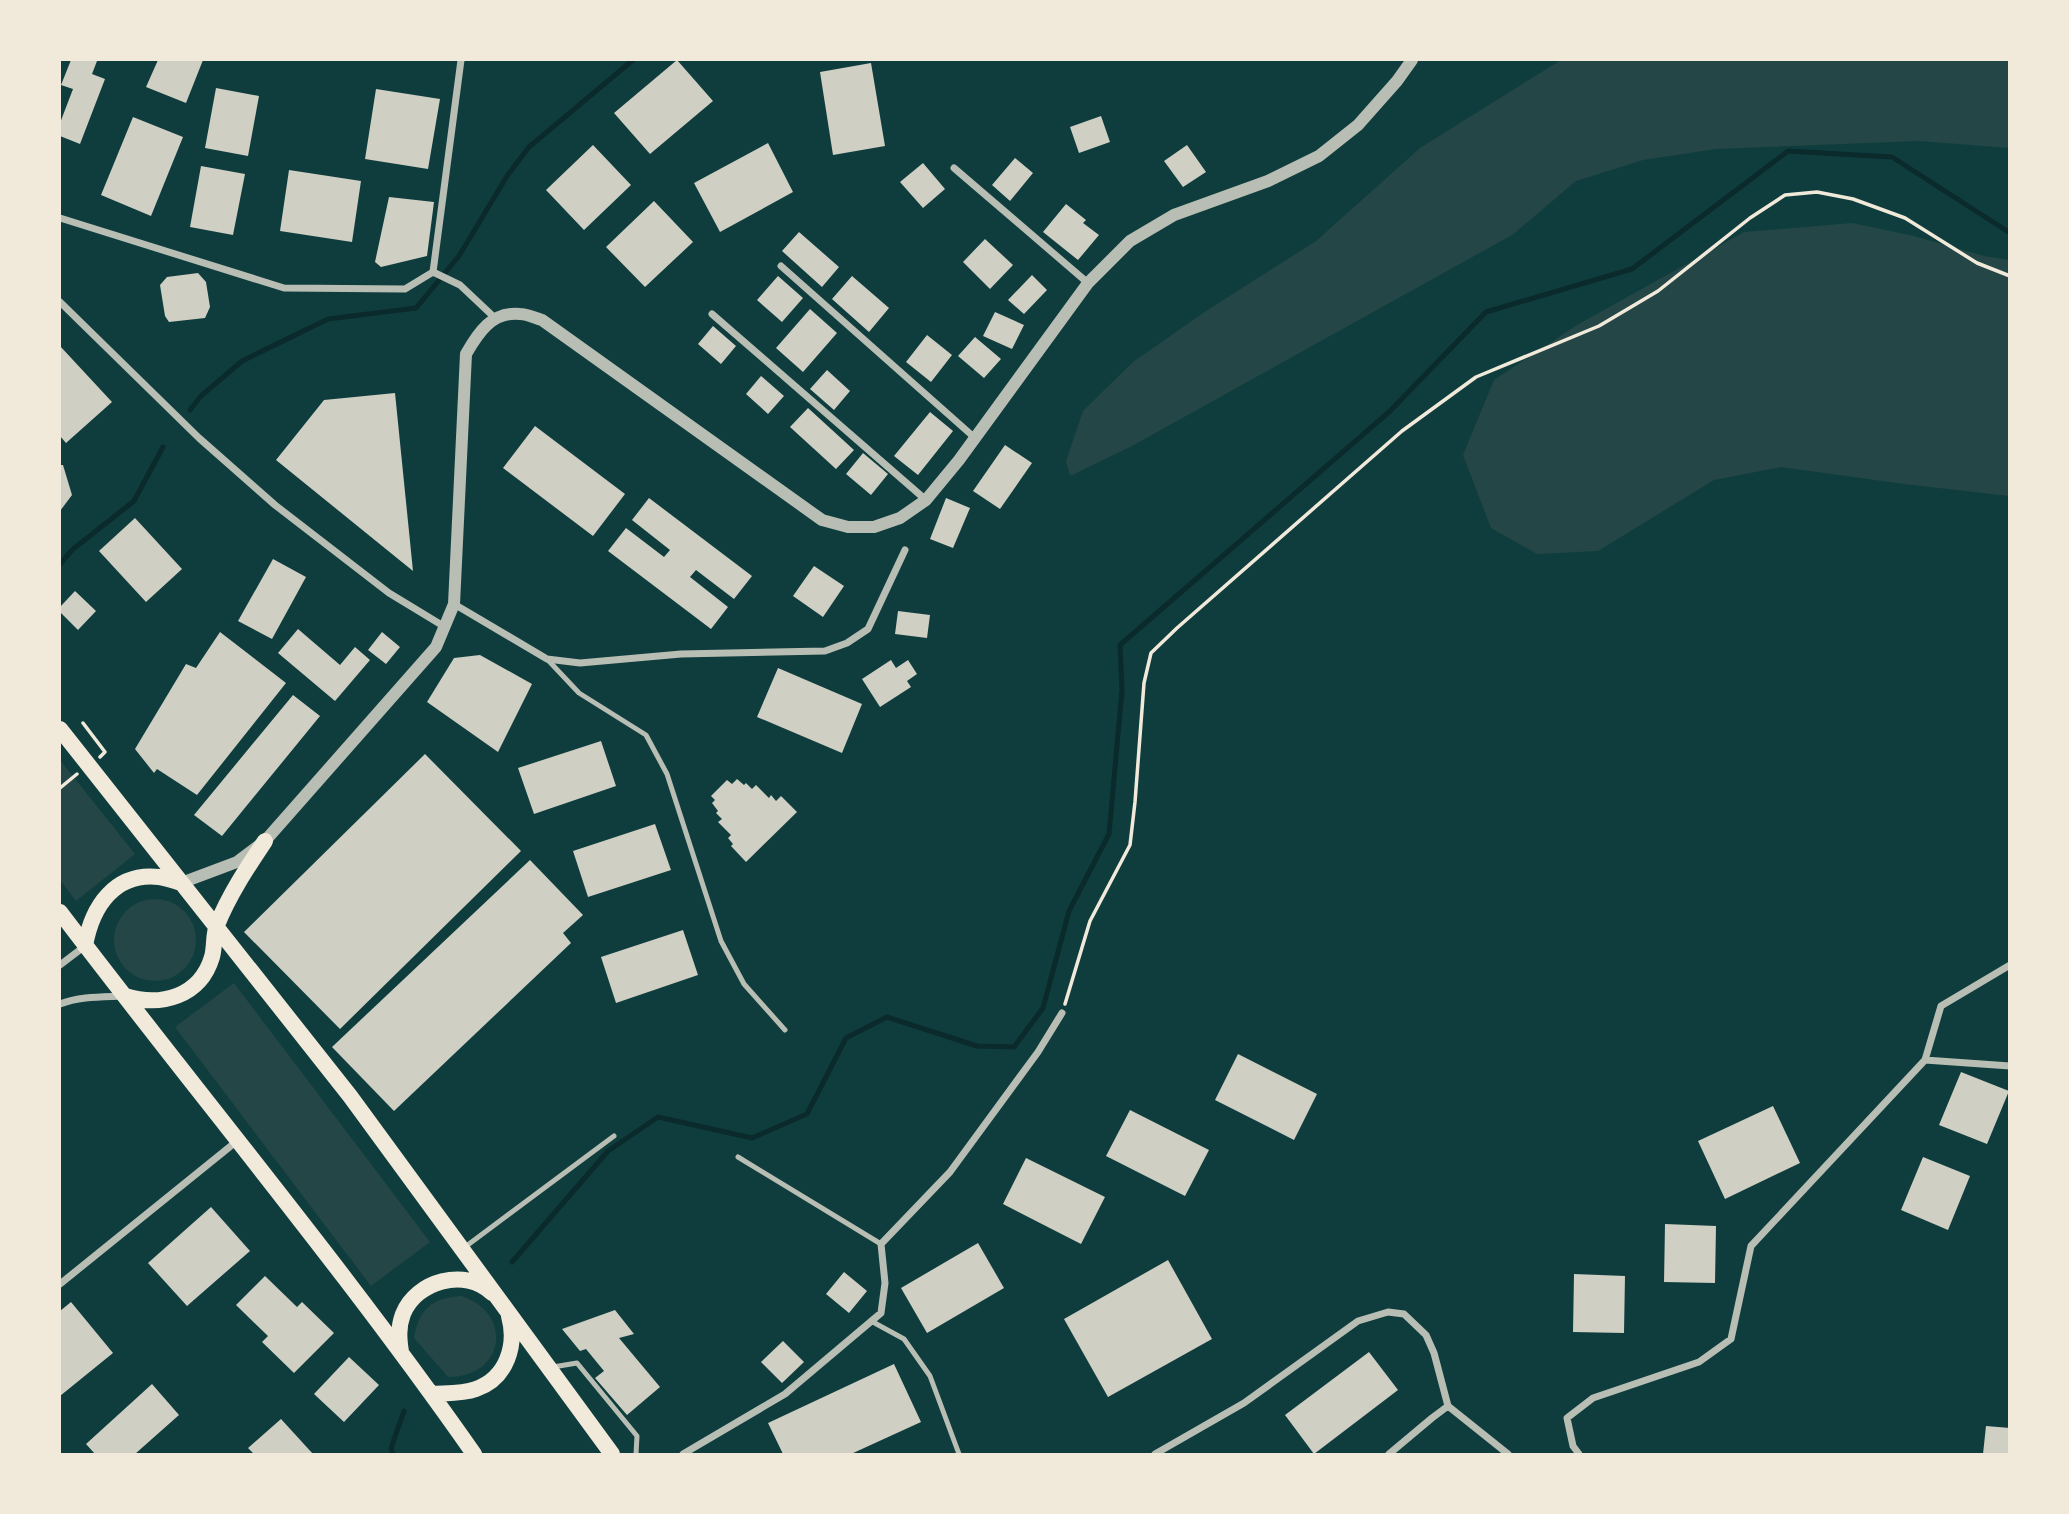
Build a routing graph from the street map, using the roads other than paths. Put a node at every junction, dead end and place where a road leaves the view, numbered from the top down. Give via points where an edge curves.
1 (461, 60) edge
2 (1412, 60) edge
3 (954, 168) dead end
4 (60, 218) edge
5 (781, 265) dead end
6 (433, 272) junction
7 (1088, 283) junction
8 (60, 302) edge
9 (712, 314) dead end
10 (495, 318) junction
11 (975, 438) junction
12 (926, 500) junction
13 (905, 550) dead end
14 (454, 604) junction
15 (445, 627) junction
16 (547, 659) junction
17 (60, 729) edge
18 (265, 841) junction
19 (181, 883) junction
20 (60, 912) edge
21 (216, 928) junction
22 (85, 946) junction
23 (60, 965) edge
24 (2010, 965) edge
25 (125, 996) junction
26 (60, 1004) edge
27 (1062, 1013) road end
28 (785, 1030) dead end
29 (1925, 1060) junction
30 (2010, 1066) edge
31 (614, 1136) dead end
32 (238, 1140) junction
33 (738, 1157) dead end
34 (881, 1244) junction
35 (462, 1249) junction
36 (60, 1284) edge
37 (503, 1305) junction
38 (871, 1321) junction
39 (401, 1353) junction
40 (550, 1368) junction
41 (432, 1394) junction
42 (1448, 1406) junction
43 (474, 1454) edge
44 (612, 1454) edge
45 (636, 1454) edge
46 (683, 1454) edge
47 (959, 1454) edge
48 (1155, 1454) edge
49 (1388, 1454) edge
50 (1508, 1454) edge
51 (1579, 1454) edge

1 - 6 street
2 - 7 street via 1358,125 1319,156 1268,181 1174,215 1130,241
3 - 7 street
4 - 6 street via 284,288 405,289
5 - 11 street
6 - 10 street via 460,285
7 - 11 street
8 - 15 street via 275,505 389,593
9 - 12 street
10 - 12 street via 519,313 541,320 822,520 874,527 900,518
10 - 14 street via 479,331 466,355
11 - 12 street
13 - 16 street via 868,629 825,651 681,654 580,663
14 - 15 street
14 - 16 street
15 - 18 street via 436,647
16 - 28 lane via 579,693 646,736 667,774 721,941 744,984
17 - 19 highway
18 - 19 street via 237,862
18 - 21 highway
19 - 21 highway
19 - 22 highway via 161,877 119,885 102,900
20 - 22 highway
21 - 25 highway via 212,956 195,984 162,1001
21 - 35 highway via 350,1096
22 - 23 street
22 - 25 highway
24 - 29 street via 1941,1006
25 - 26 street
25 - 32 highway
27 - 34 street via 950,1172
29 - 30 street
29 - 51 street via 1751,1246 1731,1339 1699,1362 1593,1398 1567,1418
31 - 35 lane
32 - 36 street
32 - 39 highway
33 - 34 lane
34 - 38 street via 885,1283 881,1313
35 - 37 highway
37 - 39 highway via 488,1289 470,1281 450,1279 431,1284 404,1312 398,1331
37 - 40 highway
37 - 41 highway via 513,1334 505,1366 478,1389
38 - 46 street via 785,1394
38 - 47 lane via 904,1339 930,1376
39 - 41 highway
40 - 44 highway
40 - 45 lane via 577,1363 637,1436
41 - 43 highway
42 - 48 street via 1426,1335 1404,1314 1388,1312 1358,1321 1244,1403
42 - 49 street
42 - 50 street

